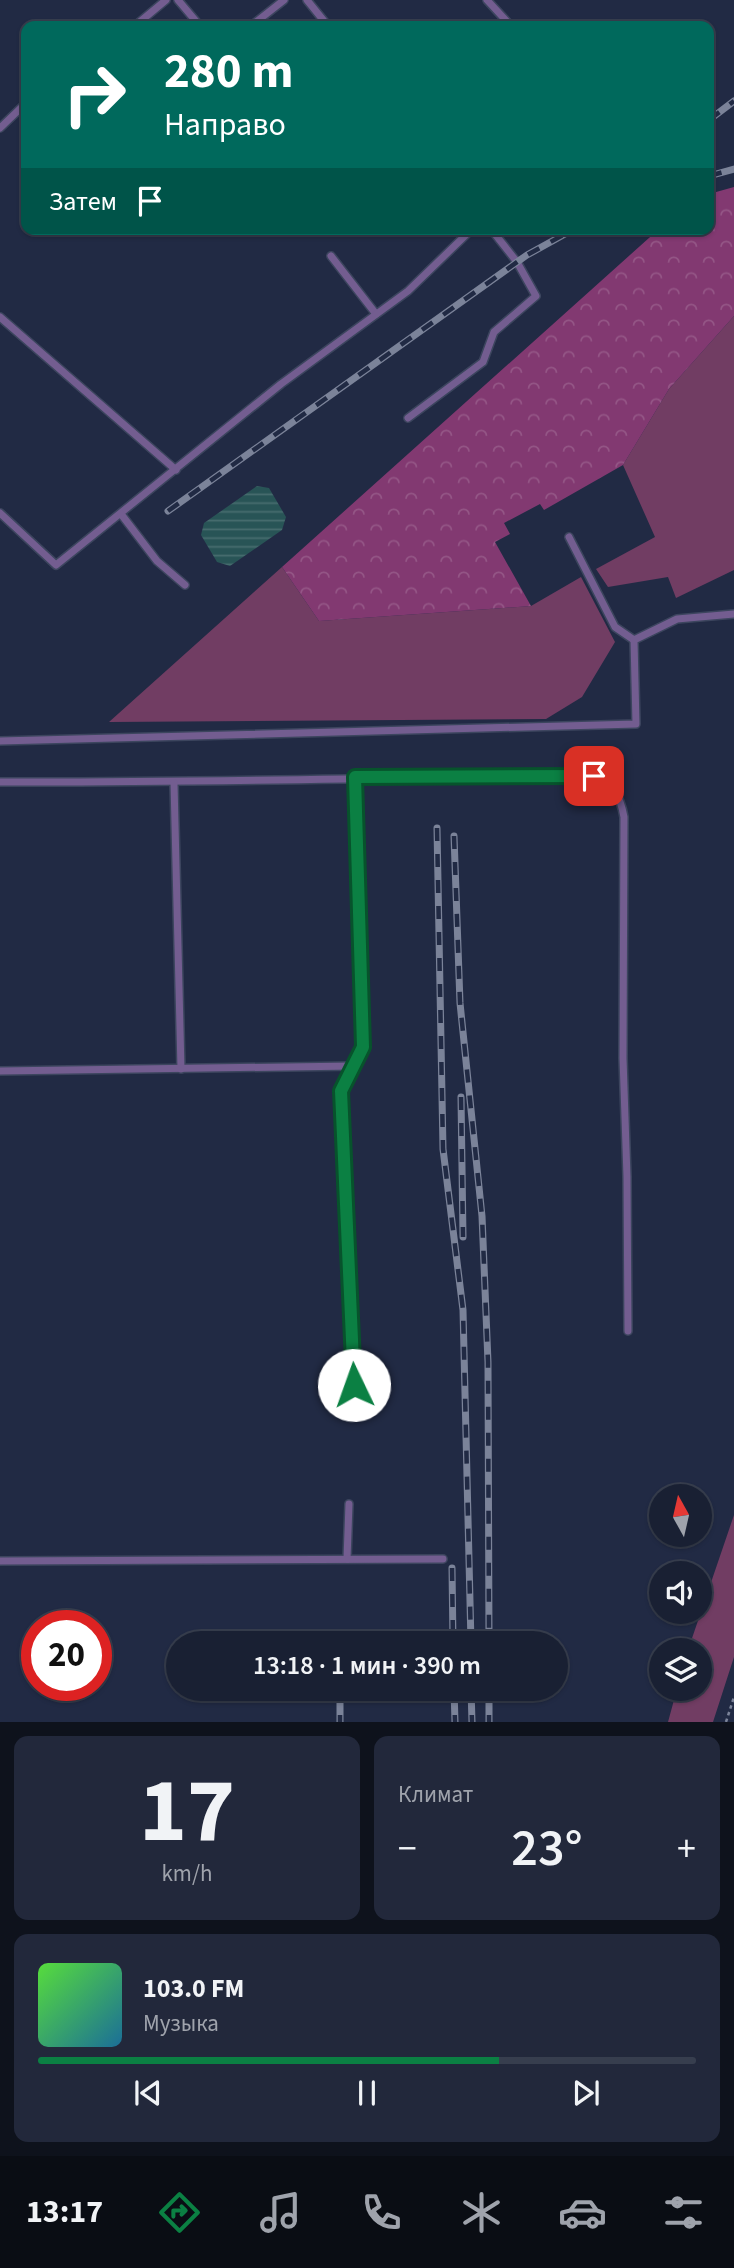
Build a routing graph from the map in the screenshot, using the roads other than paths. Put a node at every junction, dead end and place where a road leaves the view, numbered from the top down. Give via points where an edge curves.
1 (166, 0) edge
2 (178, 0) edge
3 (284, 0) edge
4 (307, 0) edge
5 (487, 0) edge
6 (141, 21) edge
7 (196, 21) edge
8 (257, 21) edge
9 (324, 21) edge
10 (506, 21) edge
11 (21, 108) edge
12 (0, 128) edge
13 (466, 235) edge
14 (496, 235) edge
15 (331, 256) dead end
16 (376, 314) junction
17 (0, 317) edge
18 (408, 418) dead end
19 (176, 470) junction
20 (0, 513) edge
21 (121, 514) junction
22 (569, 537) dead end
23 (185, 585) dead end
24 (734, 614) edge
25 (634, 640) junction
26 (0, 741) edge
27 (355, 777) junction
28 (0, 782) edge
29 (174, 783) junction
30 (353, 1066) junction
31 (181, 1069) junction
32 (0, 1071) edge
33 (628, 1331) dead end
34 (354, 1385) dead end
35 (349, 1504) dead end
36 (347, 1559) junction
37 (443, 1559) dead end
38 (0, 1561) edge

1 - 6 lane
2 - 7 lane
3 - 8 lane
4 - 9 lane
5 - 10 lane
11 - 12 lane
13 - 16 lane via 408,291
14 - 18 lane via 536,296 494,332 483,362
15 - 16 lane
16 - 19 lane
17 - 19 lane
19 - 21 lane
20 - 21 lane via 56,565
21 - 23 lane via 158,561
22 - 25 lane via 615,627
24 - 25 lane via 677,619
25 - 26 lane via 636,724
27 - 29 lane
27 - 30 lane via 363,1047
27 - 33 lane via 594,776 612,785 621,799
28 - 29 lane
29 - 31 lane
30 - 31 lane
30 - 34 lane via 341,1091
31 - 32 lane
35 - 36 lane
36 - 37 lane
36 - 38 lane

